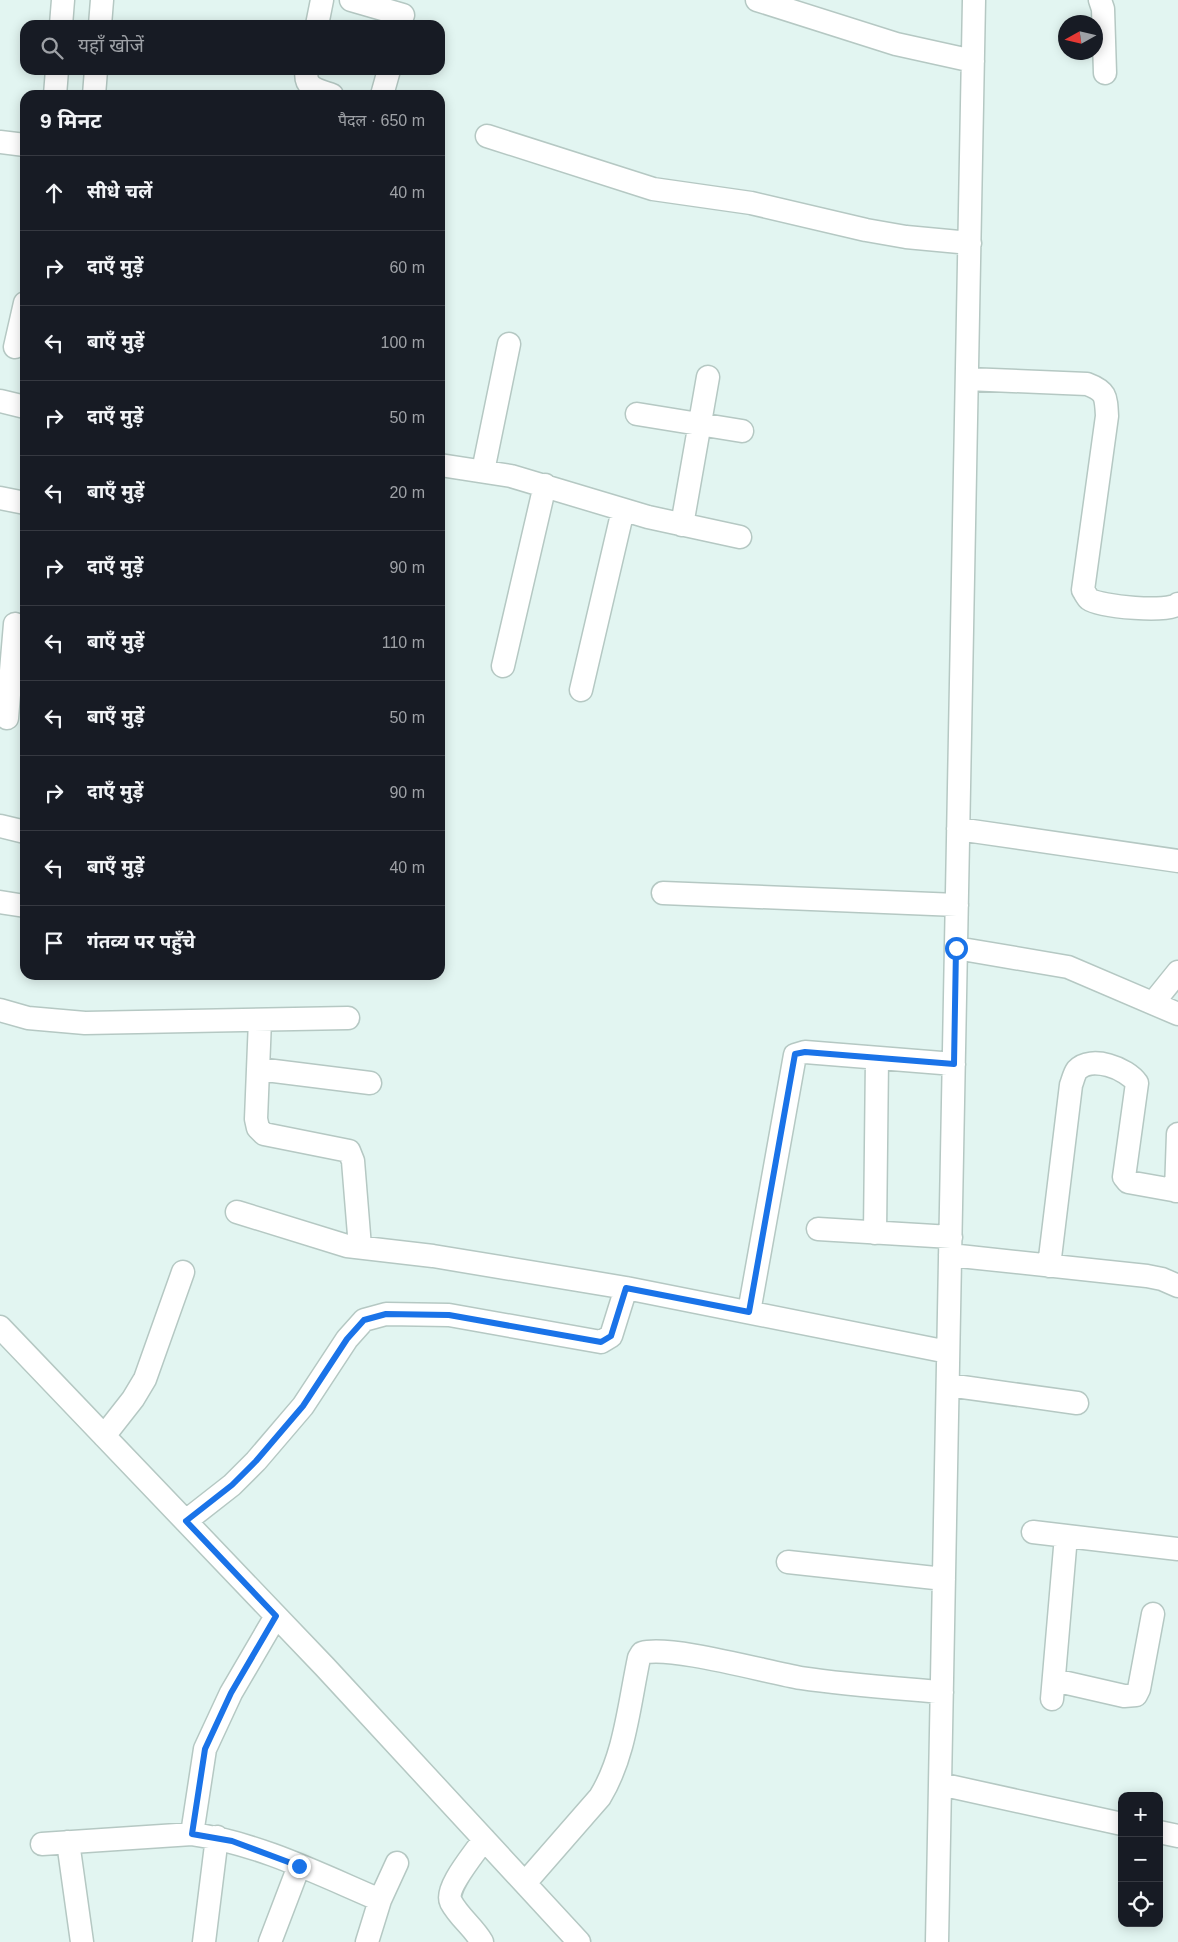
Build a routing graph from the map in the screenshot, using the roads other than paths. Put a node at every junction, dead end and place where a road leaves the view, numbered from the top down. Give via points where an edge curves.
1 (63, 0) edge
2 (102, 0) edge
3 (322, 0) edge
4 (351, 0) edge
5 (757, 0) edge
6 (974, 0) edge
7 (1100, 0) edge
8 (404, 13) edge
9 (61, 20) edge
10 (100, 20) edge
11 (318, 20) edge
12 (973, 61) junction
13 (1105, 73) dead end
14 (57, 75) edge
15 (96, 75) edge
16 (306, 75) edge
17 (388, 75) edge
18 (55, 90) edge
19 (94, 90) edge
20 (320, 90) edge
21 (383, 90) edge
22 (487, 136) dead end
23 (0, 142) edge
24 (20, 144) edge
25 (970, 243) junction
26 (20, 321) edge
27 (509, 344) dead end
28 (13, 346) edge
29 (708, 377) dead end
30 (967, 379) junction
31 (0, 401) edge
32 (20, 406) edge
33 (637, 414) dead end
34 (699, 425) junction
35 (742, 432) dead end
36 (445, 466) edge
37 (483, 472) junction
38 (545, 485) junction
39 (0, 498) edge
40 (20, 502) edge
41 (623, 510) junction
42 (682, 524) junction
43 (740, 537) dead end
44 (1178, 604) edge
45 (13, 624) edge
46 (502, 666) dead end
47 (582, 690) dead end
48 (11, 718) edge
49 (0, 826) edge
50 (958, 828) junction
51 (20, 831) edge
52 (1178, 861) edge
53 (662, 893) dead end
54 (0, 902) edge
55 (20, 905) edge
56 (957, 905) junction
57 (956, 948) junction
58 (1178, 972) edge
59 (1153, 1003) junction
60 (0, 1010) edge
61 (1178, 1014) edge
62 (348, 1018) dead end
63 (260, 1020) junction
64 (877, 1058) junction
65 (954, 1064) junction
66 (258, 1069) junction
67 (370, 1083) dead end
68 (1178, 1134) edge
69 (1177, 1191) edge
70 (237, 1212) dead end
71 (818, 1229) dead end
72 (875, 1233) junction
73 (950, 1246) junction
74 (360, 1247) junction
75 (1048, 1266) junction
76 (183, 1272) dead end
77 (1178, 1286) edge
78 (626, 1288) junction
79 (749, 1312) junction
80 (0, 1327) edge
81 (948, 1352) junction
82 (948, 1385) junction
83 (1077, 1403) dead end
84 (104, 1436) junction
85 (186, 1521) junction
86 (1033, 1532) dead end
87 (1066, 1536) junction
88 (1178, 1549) edge
89 (788, 1562) dead end
90 (944, 1579) junction
91 (1153, 1614) dead end
92 (276, 1616) junction
93 (942, 1692) junction
94 (940, 1784) junction
95 (1118, 1823) edge
96 (1163, 1833) edge
97 (192, 1834) junction
98 (1178, 1836) edge
99 (217, 1837) junction
100 (484, 1839) junction
101 (68, 1842) junction
102 (42, 1844) dead end
103 (398, 1862) dead end
104 (299, 1866) junction
105 (525, 1883) junction
106 (380, 1900) junction
107 (82, 1942) edge
108 (204, 1942) edge
109 (270, 1942) edge
110 (367, 1942) edge
111 (482, 1942) edge
112 (579, 1942) edge
113 (937, 1942) edge

1 - 9 street
2 - 10 street
3 - 11 street
4 - 8 street
5 - 12 street via 896,44
6 - 12 street
7 - 13 street
12 - 25 street
14 - 18 street
15 - 19 street
16 - 20 street via 310,86
17 - 21 street
22 - 25 street via 653,189 751,203 906,237
23 - 24 street
25 - 30 street
26 - 28 street
27 - 37 street
29 - 34 street
30 - 44 street via 1086,384 1099,388 1107,398 1107,416 1083,590 1088,599 1102,604 1162,610 1175,608
30 - 50 street
31 - 32 street
33 - 34 street
34 - 35 street
34 - 42 street
36 - 37 street
37 - 38 street
38 - 41 street
38 - 46 street
39 - 40 street
41 - 42 street
41 - 47 street
42 - 43 street
45 - 48 street
49 - 51 street
50 - 52 street
50 - 56 street
53 - 56 street
54 - 55 street
56 - 57 street
57 - 59 street via 1057,964
57 - 65 street
58 - 59 street
59 - 61 street
60 - 63 street via 28,1018 85,1023
62 - 63 street
63 - 66 street
64 - 65 street
64 - 72 street
64 - 79 street via 805,1052 793,1057
65 - 73 street
66 - 67 street
66 - 74 street via 256,1119 260,1132 342,1148 351,1154
68 - 69 street
69 - 75 street via 1134,1185 1124,1176 1137,1089 1133,1077 1117,1067 1082,1066 1076,1071 1071,1085
70 - 74 street via 328,1242
71 - 72 street
72 - 73 street
73 - 75 street
73 - 81 street
74 - 78 street
75 - 77 street via 1147,1276
76 - 84 street via 145,1379
78 - 79 street
78 - 85 street via 611,1336 601,1342 449,1315 386,1314 364,1320 347,1339 303,1406 256,1461 232,1485
79 - 81 street
80 - 84 street
81 - 82 street
82 - 83 street
82 - 90 street
84 - 85 street
85 - 92 street
86 - 87 street
87 - 88 street
87 - 91 street via 1053,1690 1136,1695
89 - 90 street
90 - 93 street
92 - 97 street via 231,1693 205,1749
92 - 100 street
93 - 94 street
93 - 105 street via 810,1679 687,1655 642,1653 619,1757 609,1783
94 - 95 street
94 - 113 street
96 - 98 street
97 - 99 street
97 - 101 street
99 - 104 street
99 - 108 street
100 - 105 street
100 - 111 street via 450,1894 454,1906
101 - 102 street
101 - 107 street
103 - 106 street
104 - 106 street
104 - 109 street
105 - 112 street
106 - 110 street

